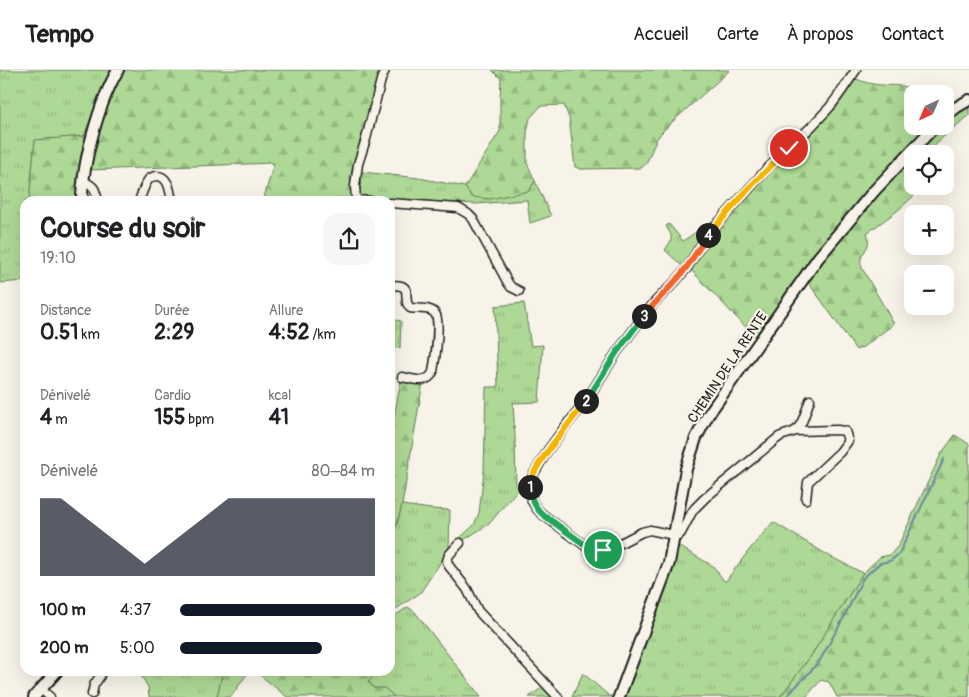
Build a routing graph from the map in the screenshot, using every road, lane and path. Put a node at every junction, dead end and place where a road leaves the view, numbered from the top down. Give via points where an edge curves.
1 (118, 70) edge
2 (385, 70) edge
3 (856, 70) edge
4 (969, 100) edge
5 (954, 109) edge
6 (927, 135) edge
7 (83, 181) junction
8 (82, 196) edge
9 (97, 196) edge
10 (141, 196) edge
11 (171, 196) edge
12 (356, 196) edge
13 (395, 203) edge
14 (395, 286) edge
15 (519, 292) dead end
16 (402, 377) dead end
17 (810, 400) dead end
18 (795, 431) junction
19 (806, 498) dead end
20 (673, 536) junction
21 (460, 543) dead end
22 (52, 676) edge
23 (100, 676) dead end
24 (37, 693) edge
25 (90, 695) edge
26 (50, 697) edge
27 (101, 697) edge
28 (558, 697) edge
29 (619, 697) edge

1 - 7 street via 98,118
2 - 12 street via 358,164
3 - 20 street via 829,108 753,184 701,245 674,284 654,303 548,450 530,481 532,500 537,509 593,549 609,549 650,530
4 - 5 street
6 - 20 street, CHEMIN DE LA RENTE via 818,258 708,415 686,469
7 - 8 street
7 - 9 street via 92,185
10 - 11 street via 149,179 158,176 167,182
13 - 15 street via 453,207 464,211 473,219 508,283
14 - 16 street via 404,287 410,308 434,312 437,325 432,375 425,380
17 - 18 street
18 - 19 street via 845,431 848,438 840,452 808,482
18 - 20 street via 779,437 705,498 692,512 681,533
20 - 29 street, CHEMIN DE LA RENTE via 669,563
21 - 28 street via 449,555 447,561 451,570 478,611
22 - 24 street
23 - 25 street
24 - 26 street
25 - 27 street

